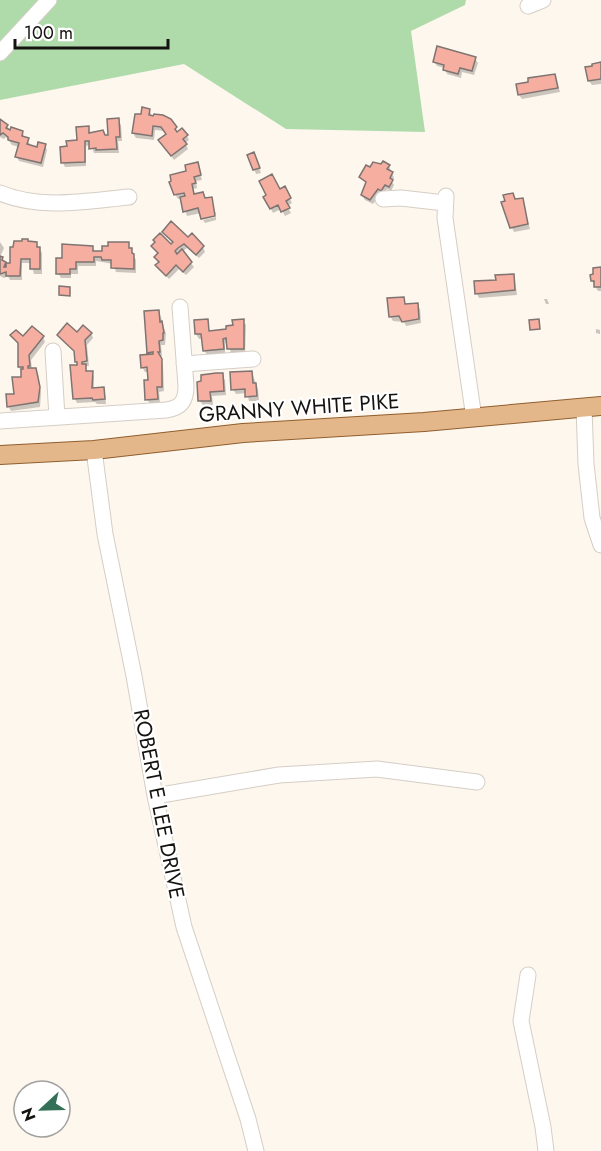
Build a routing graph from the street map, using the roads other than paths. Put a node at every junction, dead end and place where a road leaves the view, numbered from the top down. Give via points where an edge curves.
1 (49, 0) edge
2 (543, 0) edge
3 (528, 6) dead end
4 (0, 53) edge
5 (0, 193) edge
6 (129, 197) dead end
7 (383, 199) dead end
8 (180, 307) dead end
9 (52, 351) dead end
10 (254, 359) dead end
11 (184, 364) junction
12 (592, 407) edge
13 (57, 417) junction
14 (474, 418) junction
15 (0, 421) edge
16 (94, 450) junction
17 (0, 455) edge
18 (601, 545) edge
19 (477, 782) dead end
20 (155, 796) junction
21 (528, 975) dead end
22 (256, 1151) edge
23 (546, 1151) edge

1 - 4 street
2 - 3 street
5 - 6 street via 44,203
7 - 14 street via 446,199 445,218
8 - 11 street
9 - 13 street
10 - 11 street
11 - 13 street via 186,393 178,407
12 - 14 main road, GRANNY WHITE PIKE
12 - 18 street via 586,464 592,518
13 - 15 street
14 - 16 main road, GRANNY WHITE PIKE via 243,433
16 - 17 main road, GRANNY WHITE PIKE
16 - 20 street, ROBERT E LEE DRIVE via 102,520
19 - 20 street via 377,769 279,775
20 - 22 street, ROBERT E LEE DRIVE via 184,927 246,1110
21 - 23 street via 521,1021

